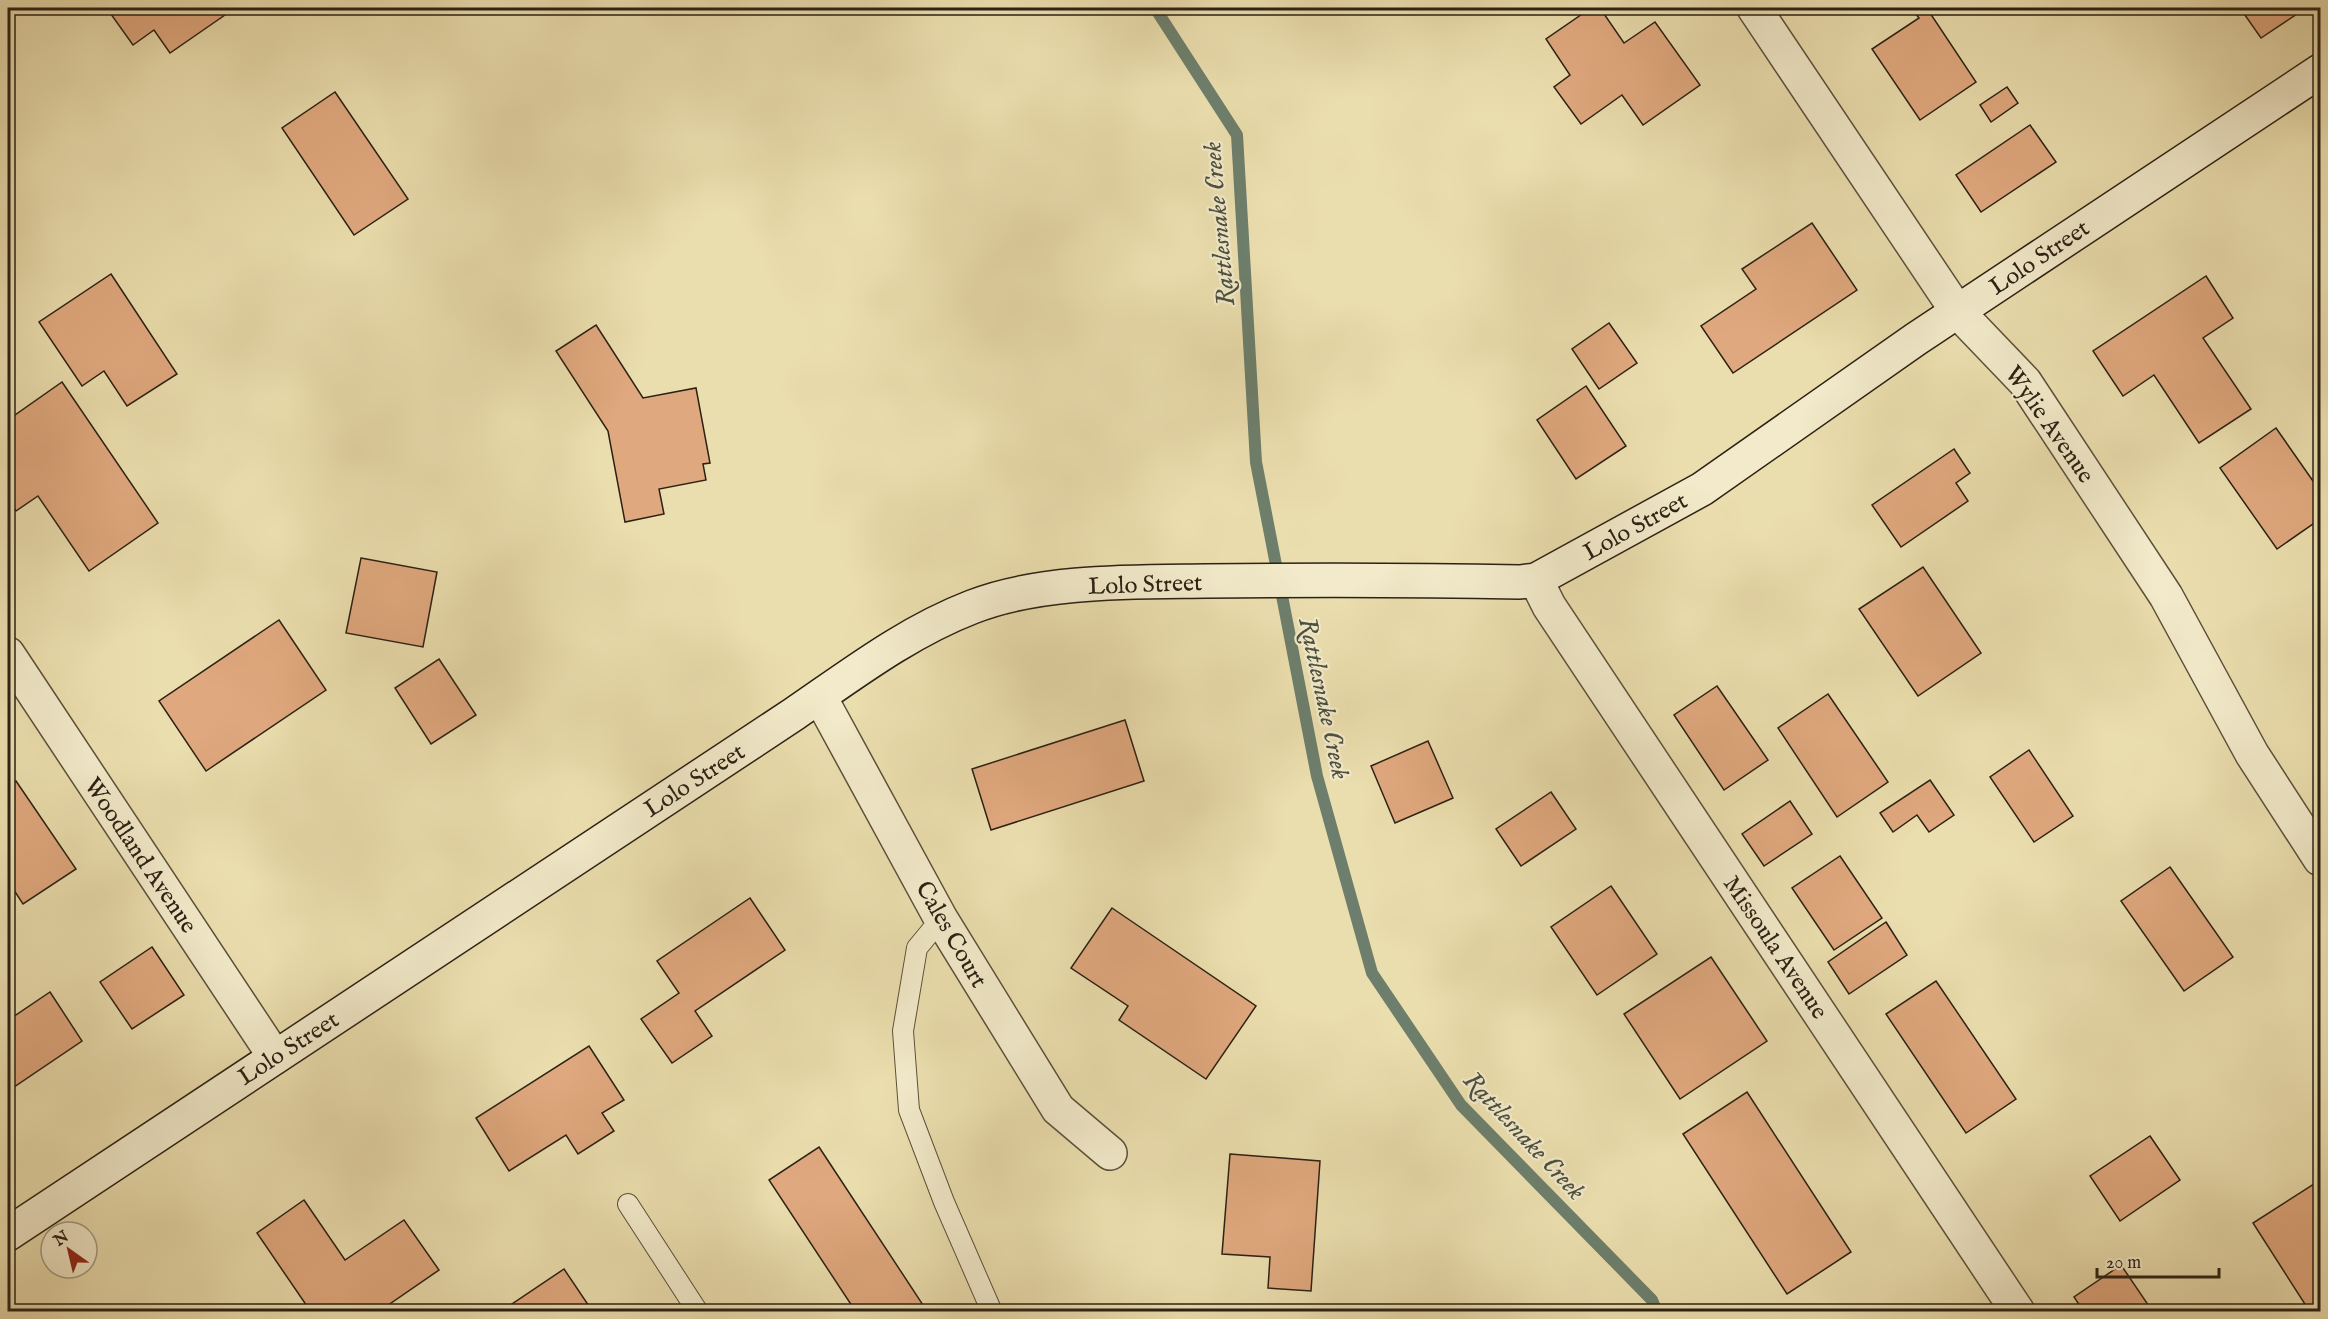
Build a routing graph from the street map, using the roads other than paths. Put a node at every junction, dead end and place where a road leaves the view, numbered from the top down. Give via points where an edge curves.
1 (1754, 8) edge
2 (2320, 71) edge
3 (1957, 311) junction
4 (1536, 580) junction
5 (8, 654) edge
6 (820, 697) junction
7 (2320, 858) edge
8 (942, 919) junction
9 (275, 1057) junction
10 (1110, 1153) dead end
11 (628, 1204) dead end
12 (8, 1234) edge
13 (698, 1311) edge
14 (992, 1311) edge
15 (2018, 1311) edge

1 - 3 street, Wylie Avenue
2 - 3 street, Lolo Street
3 - 4 street, Lolo Street via 1702,489
3 - 7 street, Wylie Avenue via 2032,392 2166,596 2252,754
4 - 6 street, Lolo Street via 1144,582 1044,589 973,606 892,646
4 - 15 street, Missoula Avenue via 1549,606
5 - 9 street, Woodland Avenue
6 - 8 street, Cales Court
6 - 9 street, Lolo Street
8 - 10 street, Cales Court via 1058,1109
8 - 14 lane via 917,948 915,958 903,1031 909,1110
9 - 12 street, Lolo Street
11 - 13 lane

